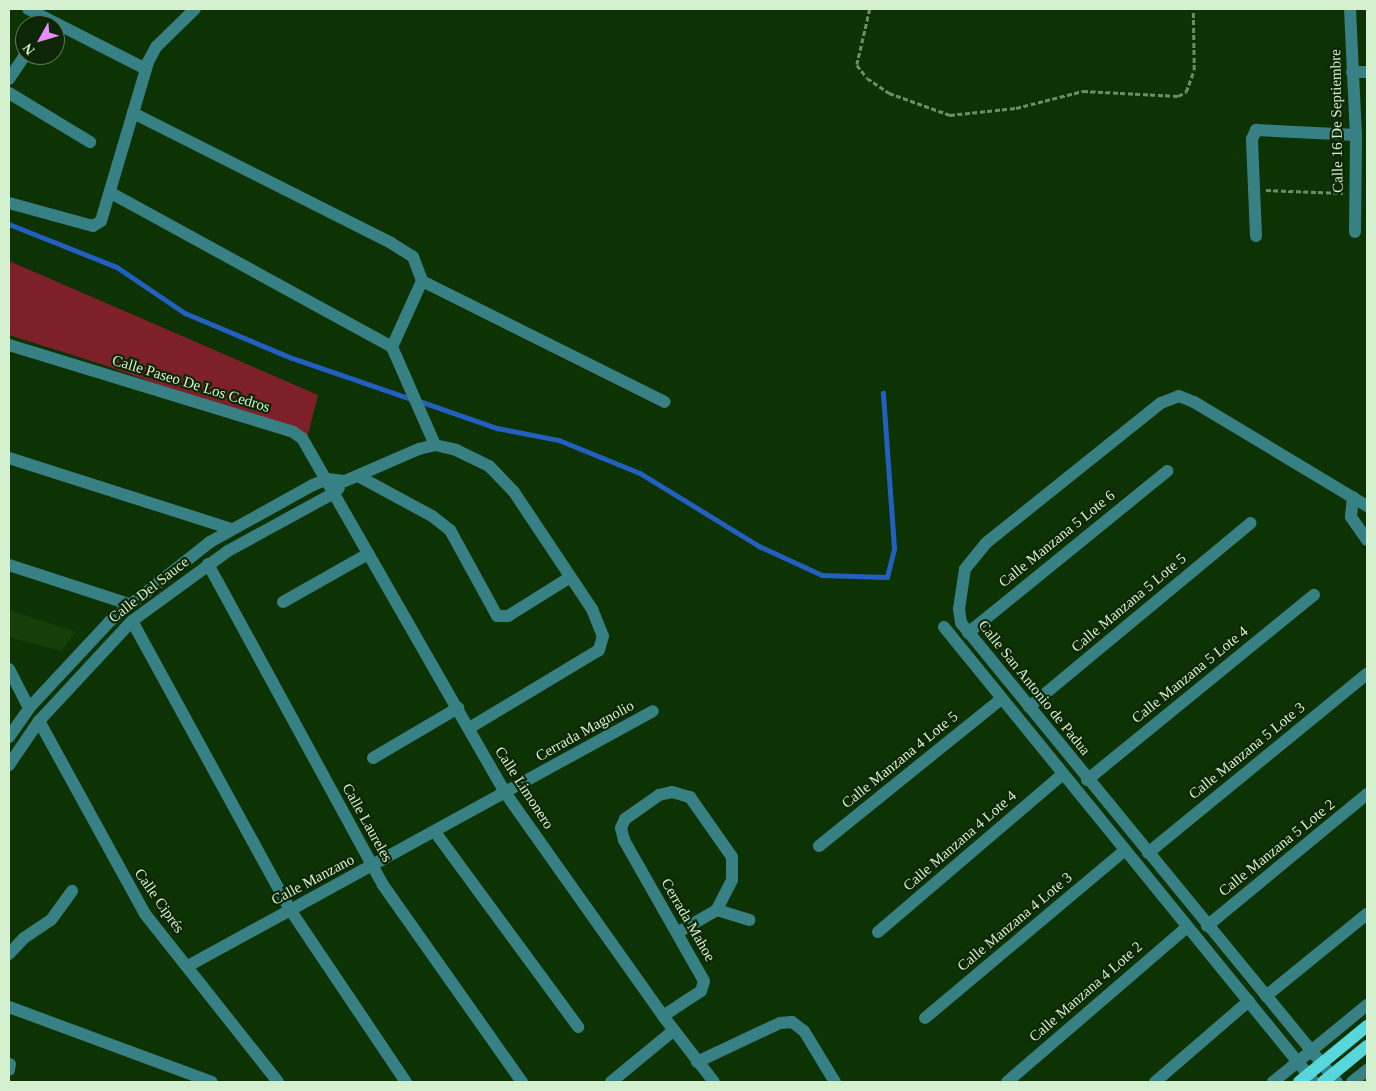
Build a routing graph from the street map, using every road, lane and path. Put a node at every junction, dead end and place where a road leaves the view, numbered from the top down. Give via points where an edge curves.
1 (195, 9) edge
2 (870, 9) edge
3 (1194, 9) edge
4 (1350, 9) edge
5 (65, 31) edge
6 (18, 65) edge
7 (146, 69) junction
8 (1352, 72) junction
9 (1367, 72) edge
10 (9, 79) edge
11 (9, 93) edge
12 (133, 113) junction
13 (1356, 135) junction
14 (90, 142) dead end
15 (1254, 190) junction
16 (1355, 192) junction
17 (111, 193) junction
18 (9, 203) edge
19 (1361, 205) edge
20 (1355, 232) dead end
21 (1256, 236) dead end
22 (422, 281) junction
23 (9, 346) edge
24 (392, 347) junction
25 (665, 402) dead end
26 (435, 445) junction
27 (9, 458) edge
28 (1167, 471) dead end
29 (358, 476) junction
30 (327, 479) junction
31 (345, 481) junction
32 (334, 493) junction
33 (1353, 497) junction
34 (1367, 506) edge
35 (1251, 524) dead end
36 (232, 529) junction
37 (1367, 540) edge
38 (368, 554) junction
39 (208, 564) junction
40 (9, 565) edge
41 (569, 578) junction
42 (1314, 595) dead end
43 (283, 602) dead end
44 (129, 604) junction
45 (132, 621) junction
46 (944, 627) dead end
47 (968, 632) junction
48 (9, 669) edge
49 (1367, 674) edge
50 (1001, 699) junction
51 (1029, 707) junction
52 (29, 708) junction
53 (458, 708) junction
54 (653, 712) dead end
55 (39, 721) junction
56 (469, 728) junction
57 (9, 737) edge
58 (373, 758) dead end
59 (9, 765) edge
60 (1063, 774) junction
61 (1087, 780) junction
62 (506, 794) junction
63 (1367, 794) edge
64 (435, 832) junction
65 (819, 846) dead end
66 (1125, 850) junction
67 (1148, 853) junction
68 (372, 867) junction
69 (72, 891) dead end
70 (717, 910) junction
71 (291, 911) junction
72 (1367, 914) edge
73 (749, 920) dead end
74 (1207, 926) junction
75 (1187, 927) junction
76 (878, 932) dead end
77 (677, 933) junction
78 (9, 954) edge
79 (188, 966) junction
80 (1266, 996) junction
81 (1249, 1001) junction
82 (1367, 1005) edge
83 (9, 1007) edge
84 (663, 1016) junction
85 (925, 1018) dead end
86 (1367, 1026) edge
87 (578, 1027) dead end
88 (673, 1031) junction
89 (1367, 1046) edge
90 (1311, 1051) junction
91 (697, 1062) junction
92 (1298, 1062) junction
93 (1322, 1064) junction
94 (1367, 1070) edge
95 (1307, 1080) edge
96 (1330, 1080) edge
97 (212, 1082) edge
98 (278, 1082) edge
99 (406, 1082) edge
100 (522, 1082) edge
101 (611, 1082) edge
102 (714, 1082) edge
103 (835, 1082) edge
104 (1007, 1082) edge
105 (1155, 1082) edge
106 (1272, 1082) edge
107 (1352, 1082) edge

1 - 7 street via 156,47
2 - 3 path via 857,65 867,78 889,93 950,115 1016,108 1083,91 1178,96 1186,92 1194,70
4 - 8 street, Calle 16 De Septiembre
5 - 7 street
6 - 10 street
7 - 12 street
8 - 9 street
8 - 13 street, Calle 16 De Septiembre
11 - 14 street
12 - 17 street
12 - 22 street via 406,252 414,257
13 - 15 street via 1256,130 1252,139
13 - 16 street, Calle 16 De Septiembre
15 - 16 path via 1331,195
15 - 21 street
16 - 19 street, Calle 16 De Septiembre
17 - 18 street via 99,224 93,226
17 - 24 street
19 - 20 street, Calle 16 De Septiembre
22 - 24 street
22 - 25 street
23 - 30 street, Calle Paseo De Los Cedros via 293,432 308,445
24 - 26 street
26 - 29 street, Calle Del Sauce
26 - 41 street via 456,450 489,466 514,492
27 - 36 street
28 - 47 street, Calle Manzana 5 Lote 6
29 - 31 street, Calle Del Sauce
29 - 41 street via 432,516 450,530 497,616 508,616
30 - 31 street, Calle Del Sauce
30 - 32 street, Calle Paseo De Los Cedros
30 - 36 street, Calle Del Sauce
31 - 32 street, Calle Del Sauce
32 - 38 street, Calle Limonero
32 - 39 street, Calle Del Sauce
33 - 34 street, Calle San Antonio de Padua
33 - 37 street via 1350,517
33 - 47 street, Calle San Antonio de Padua via 1194,402 1179,396 1169,399 1160,403 972,557 965,569 959,617
35 - 51 street, Calle Manzana 5 Lote 5
36 - 44 street, Calle Del Sauce
38 - 43 street
38 - 53 street, Calle Limonero
39 - 45 street, Calle Del Sauce
39 - 68 street, Calle Laureles
40 - 44 street
41 - 56 street via 592,608 603,636 602,646
42 - 61 street, Calle Manzana 5 Lote 4
44 - 52 street, Calle Del Sauce
45 - 55 street, Calle Del Sauce
45 - 71 street
46 - 50 street
47 - 51 street, Calle San Antonio de Padua
48 - 52 street
49 - 67 street, Calle Manzana 5 Lote 3
50 - 60 street
50 - 65 street, Calle Manzana 4 Lote 5
51 - 61 street, Calle San Antonio de Padua
52 - 57 street, Calle Del Sauce
53 - 56 street, Calle Limonero
53 - 58 street
54 - 62 street, Cerrada Magnolio
55 - 59 street, Calle Del Sauce
55 - 79 street, Calle Ciprés via 134,896
56 - 62 street, Calle Limonero
60 - 66 street
60 - 76 street, Calle Manzana 4 Lote 4
61 - 67 street, Calle San Antonio de Padua
62 - 64 street, Calle Manzano
62 - 84 street, Calle Limonero
63 - 74 street, Calle Manzana 5 Lote 2
64 - 68 street, Calle Manzano
64 - 87 street
66 - 75 street
66 - 85 street, Calle Manzana 4 Lote 3
67 - 74 street, Calle San Antonio de Padua
68 - 71 street, Calle Manzano
68 - 100 street, Calle Laureles
69 - 78 street via 51,920 24,938
70 - 73 street
70 - 77 street
70 - 77 street, Cerrada Mahoe via 732,880 732,857 690,797 672,792 659,795 622,824 624,840
71 - 79 street, Calle Manzano
71 - 99 street
72 - 80 street
74 - 80 street, Calle San Antonio de Padua
75 - 81 street
75 - 104 street, Calle Manzana 4 Lote 2
77 - 84 street, Cerrada Mahoe via 704,986
79 - 98 street, Calle Ciprés
80 - 90 street, Calle San Antonio de Padua
81 - 92 street
81 - 105 street
82 - 90 street
83 - 97 street
84 - 88 street, Calle Limonero
86 - 93 main road
88 - 91 street, Calle Limonero
88 - 101 street
89 - 96 main road
90 - 92 street
90 - 93 street, Calle San Antonio de Padua
91 - 102 street, Calle Limonero
91 - 103 street via 780,1023 792,1022 804,1031
92 - 95 street
92 - 106 street
93 - 95 main road
93 - 96 street, Calle San Antonio de Padua
94 - 107 street

